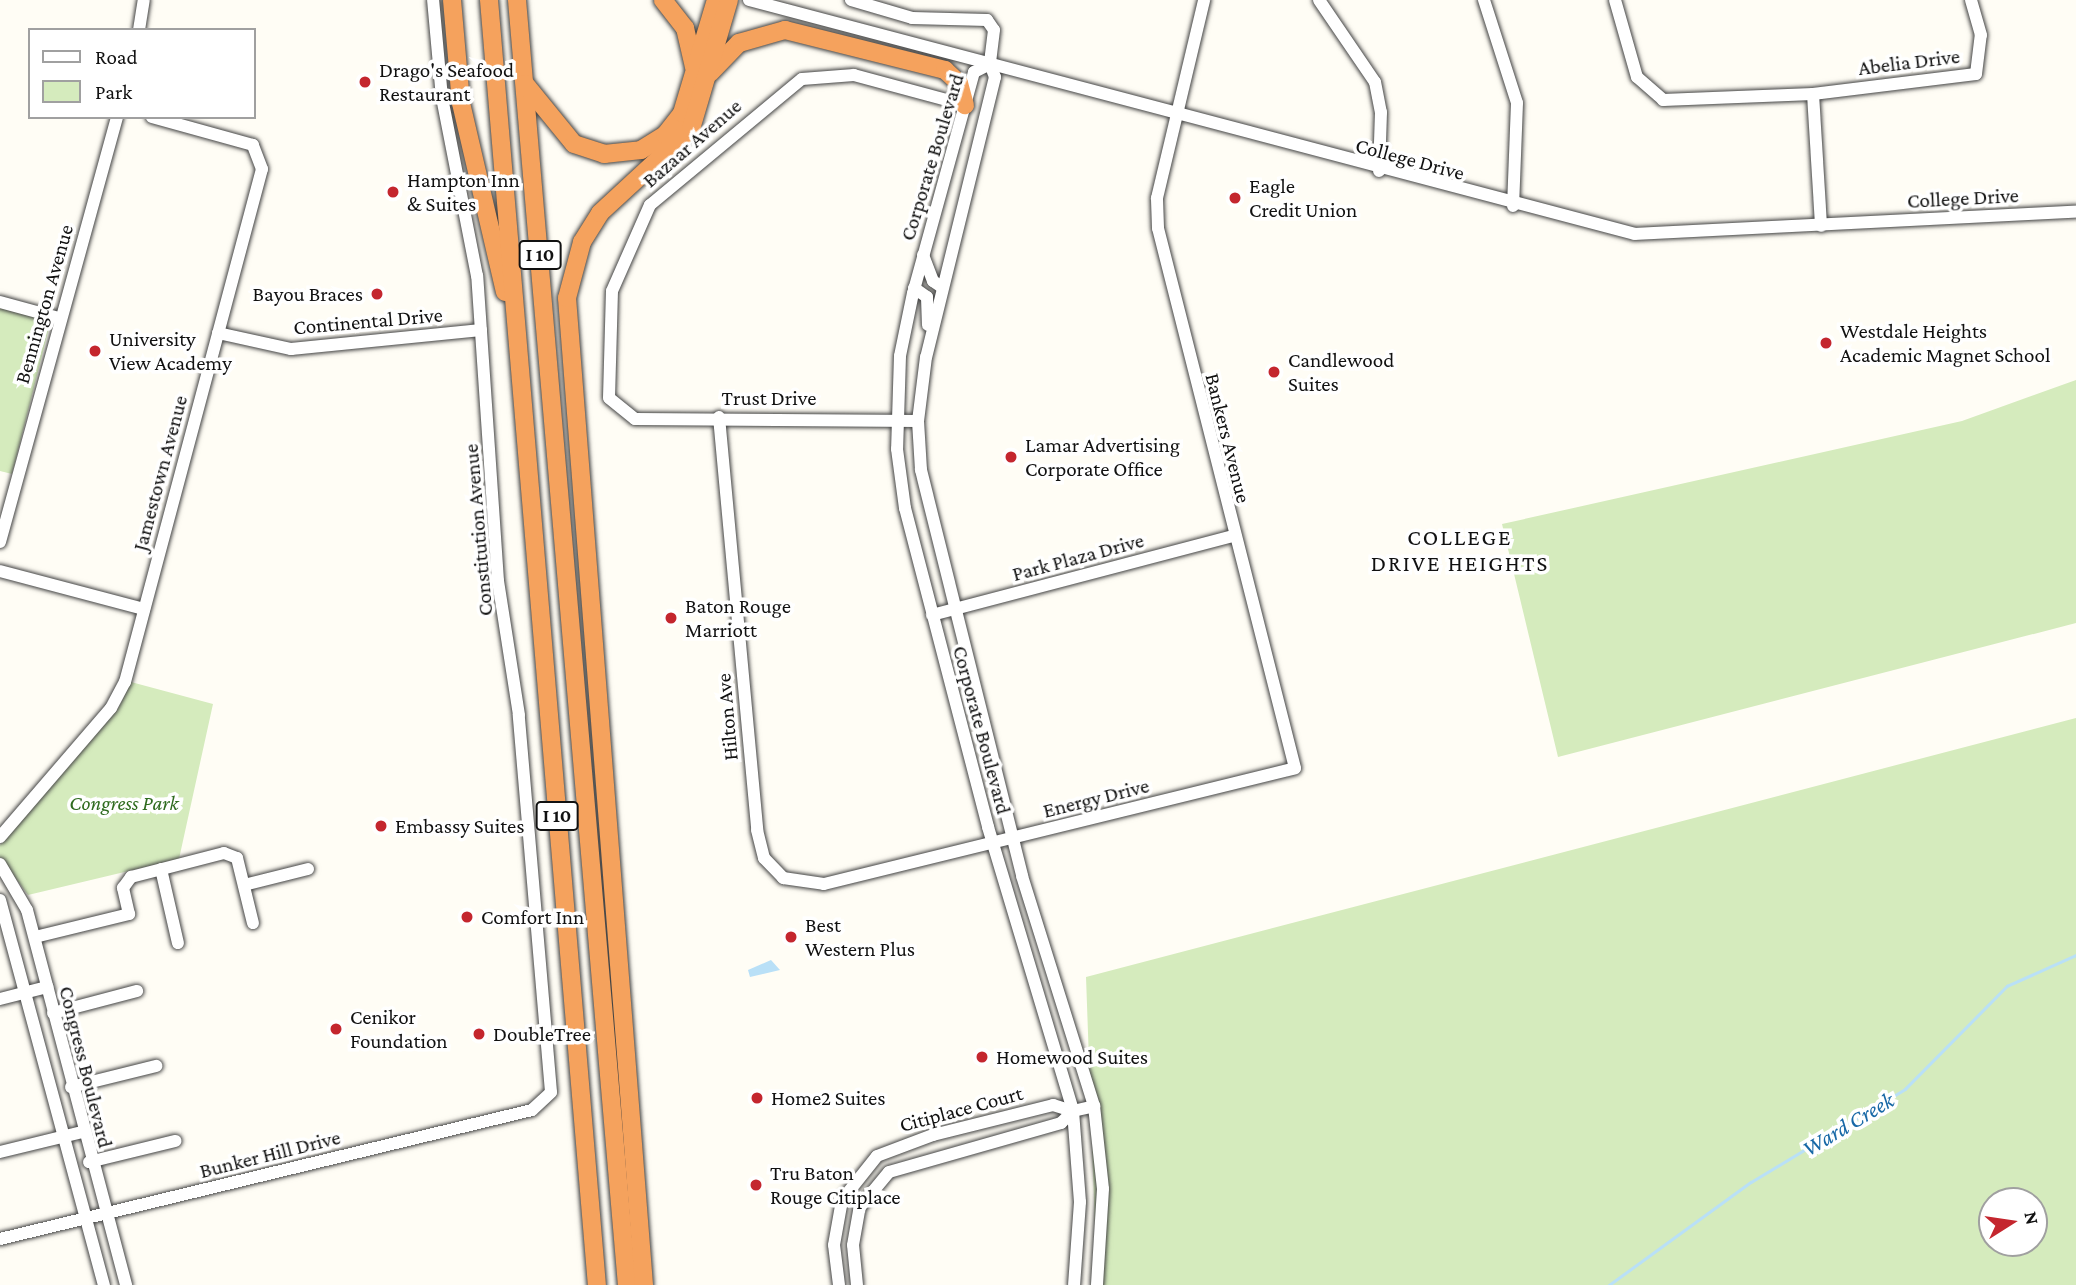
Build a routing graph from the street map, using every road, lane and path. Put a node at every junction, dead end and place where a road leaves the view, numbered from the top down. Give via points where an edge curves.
1 (144, 0) edge
2 (433, 0) edge
3 (452, 0) edge
4 (489, 0) edge
5 (517, 0) edge
6 (663, 0) edge
7 (716, 0) edge
8 (729, 0) edge
9 (749, 0) edge
10 (851, 0) edge
11 (1204, 0) edge
12 (1319, 0) edge
13 (1484, 0) edge
14 (1615, 0) edge
15 (1971, 0) edge
16 (139, 28) edge
17 (990, 64) junction
18 (701, 78) junction
19 (524, 84) junction
20 (1813, 94) junction
21 (965, 105) junction
22 (1179, 114) junction
23 (116, 119) edge
24 (160, 119) edge
25 (1379, 171) junction
26 (943, 181) junction
27 (964, 196) junction
28 (1513, 206) junction
29 (2076, 212) edge
30 (1821, 226) junction
31 (923, 254) junction
32 (942, 287) junction
33 (914, 288) junction
34 (0, 302) edge
35 (59, 317) junction
36 (481, 330) junction
37 (218, 333) junction
38 (930, 339) junction
39 (518, 346) junction
40 (621, 412) joint
41 (719, 417) junction
42 (896, 417) junction
43 (918, 421) junction
44 (897, 449) junction
45 (921, 470) junction
46 (1233, 536) junction
47 (0, 542) edge
48 (0, 570) edge
49 (145, 609) junction
50 (954, 610) junction
51 (932, 615) junction
52 (956, 708) junction
53 (983, 723) junction
54 (1295, 768) joint
55 (0, 837) edge
56 (1012, 838) junction
57 (992, 844) junction
58 (0, 864) edge
59 (161, 869) junction
60 (308, 869) dead end
61 (783, 877) joint
62 (244, 885) junction
63 (0, 900) edge
64 (253, 923) dead end
65 (34, 937) junction
66 (178, 943) dead end
67 (47, 987) junction
68 (137, 992) dead end
69 (25, 993) junction
70 (0, 999) edge
71 (53, 1013) junction
72 (156, 1066) dead end
73 (71, 1087) junction
74 (548, 1100) joint
75 (1094, 1106) junction
76 (1073, 1111) junction
77 (969, 1126) junction
78 (82, 1132) junction
79 (61, 1137) junction
80 (175, 1141) dead end
81 (973, 1145) junction
82 (0, 1152) edge
83 (89, 1162) junction
84 (871, 1162) junction
85 (885, 1175) junction
86 (103, 1214) junction
87 (81, 1219) junction
88 (835, 1236) junction
89 (854, 1238) junction
90 (0, 1239) edge
91 (104, 1285) edge
92 (126, 1285) edge
93 (597, 1285) edge
94 (627, 1285) edge
95 (644, 1285) edge
96 (839, 1285) edge
97 (857, 1285) edge
98 (1074, 1285) edge
99 (1097, 1285) edge

1 - 16 street
2 - 36 street, Constitution Avenue via 442,98 473,245
3 - 39 highway via 461,103
4 - 39 highway, I 10
5 - 19 highway, I 10
6 - 18 highway via 690,39
7 - 18 highway
8 - 18 highway
9 - 17 street, College Drive
10 - 17 street via 912,18 987,20 994,30
11 - 22 street, Bankers Avenue
12 - 25 street via 1375,82 1381,112
13 - 28 street via 1517,103
14 - 20 street via 1637,77 1663,100
15 - 20 street, Abelia Drive via 1981,35 1976,74
17 - 21 street, Corporate Boulevard via 974,72
17 - 22 street, College Drive
17 - 27 street, Corporate Boulevard via 995,77
18 - 19 highway via 671,129 650,146 621,154 593,152 565,138
18 - 21 highway via 739,43 785,30 945,70 959,83
18 - 95 highway via 686,137 618,192 591,226 566,298
19 - 94 highway, I 10
20 - 30 street
21 - 26 street, Corporate Boulevard
21 - 40 street, Bazaar Avenue via 854,75 802,79 674,178 638,227 612,291 606,368 609,398
22 - 25 street, College Drive
22 - 46 street, Bankers Avenue via 1157,198 1158,228
23 - 35 street, Bennington Avenue
24 - 37 street, Jamestown Avenue via 248,142 261,155
25 - 28 street, College Drive
26 - 27 street
26 - 31 street, Corporate Boulevard
27 - 32 street, Corporate Boulevard
28 - 30 street, College Drive via 1635,234
29 - 30 street, College Drive
31 - 32 street via 933,281
31 - 33 street, Corporate Boulevard
32 - 38 street, Corporate Boulevard
33 - 38 street via 927,297
33 - 42 street, Corporate Boulevard
34 - 35 street
35 - 47 street, Bennington Avenue
36 - 37 street, Continental Drive via 291,349
36 - 74 street, Constitution Avenue via 497,566 519,715 552,1080
37 - 49 street, Jamestown Avenue
38 - 43 street, Corporate Boulevard
39 - 93 highway, I 10
40 - 41 street, Trust Drive via 635,419
41 - 42 street, Trust Drive
41 - 61 street, Hilton Ave via 757,830 764,858
42 - 43 street, Trust Drive
42 - 44 street, Corporate Boulevard
43 - 45 street, Corporate Boulevard
44 - 45 street via 910,453
44 - 51 street, Corporate Boulevard
45 - 50 street, Corporate Boulevard
46 - 50 street, Park Plaza Drive
46 - 54 street, Bankers Avenue
48 - 49 street
49 - 55 street, Jamestown Avenue via 115,702
50 - 51 street, Park Plaza Drive
50 - 53 street, Corporate Boulevard
51 - 52 street, Corporate Boulevard
52 - 53 street via 965,707
52 - 57 street, Corporate Boulevard
53 - 56 street, Corporate Boulevard
54 - 56 street, Energy Drive
56 - 57 street, Energy Drive
56 - 75 street, Corporate Boulevard
57 - 61 street, Energy Drive via 824,884
57 - 76 street, Corporate Boulevard
58 - 65 street, Congress Boulevard via 20,891
59 - 62 street via 229,853 237,858
59 - 65 street via 127,879 129,914
59 - 66 street
60 - 62 street
62 - 64 street
63 - 69 street, Congress Boulevard
65 - 67 street, Congress Boulevard
67 - 69 street
67 - 71 street, Congress Boulevard
68 - 71 street
69 - 70 street
69 - 79 street, Congress Boulevard
71 - 73 street, Congress Boulevard
72 - 73 street
73 - 78 street, Congress Boulevard
74 - 86 street, Bunker Hill Drive via 532,1110
75 - 76 street, Citiplace Court
75 - 99 street, Corporate Boulevard via 1102,1189
76 - 77 street, Citiplace Court via 1053,1105
76 - 81 street, Citiplace Court via 1061,1123
76 - 98 street, Corporate Boulevard via 1080,1202
77 - 81 street
77 - 84 street, Citiplace Court via 893,1147
78 - 79 street
78 - 83 street, Congress Boulevard
79 - 82 street
79 - 87 street, Congress Boulevard
80 - 83 street
81 - 85 street, Citiplace Court via 901,1164
83 - 86 street, Congress Boulevard
84 - 85 street
84 - 88 street, Citiplace Court via 842,1200
85 - 89 street, Citiplace Court via 860,1207
86 - 87 street, Bunker Hill Drive
86 - 92 street, Congress Boulevard
87 - 90 street, Bunker Hill Drive
87 - 91 street, Congress Boulevard
88 - 89 street
88 - 96 street, Citiplace Court
89 - 97 street, Citiplace Court

